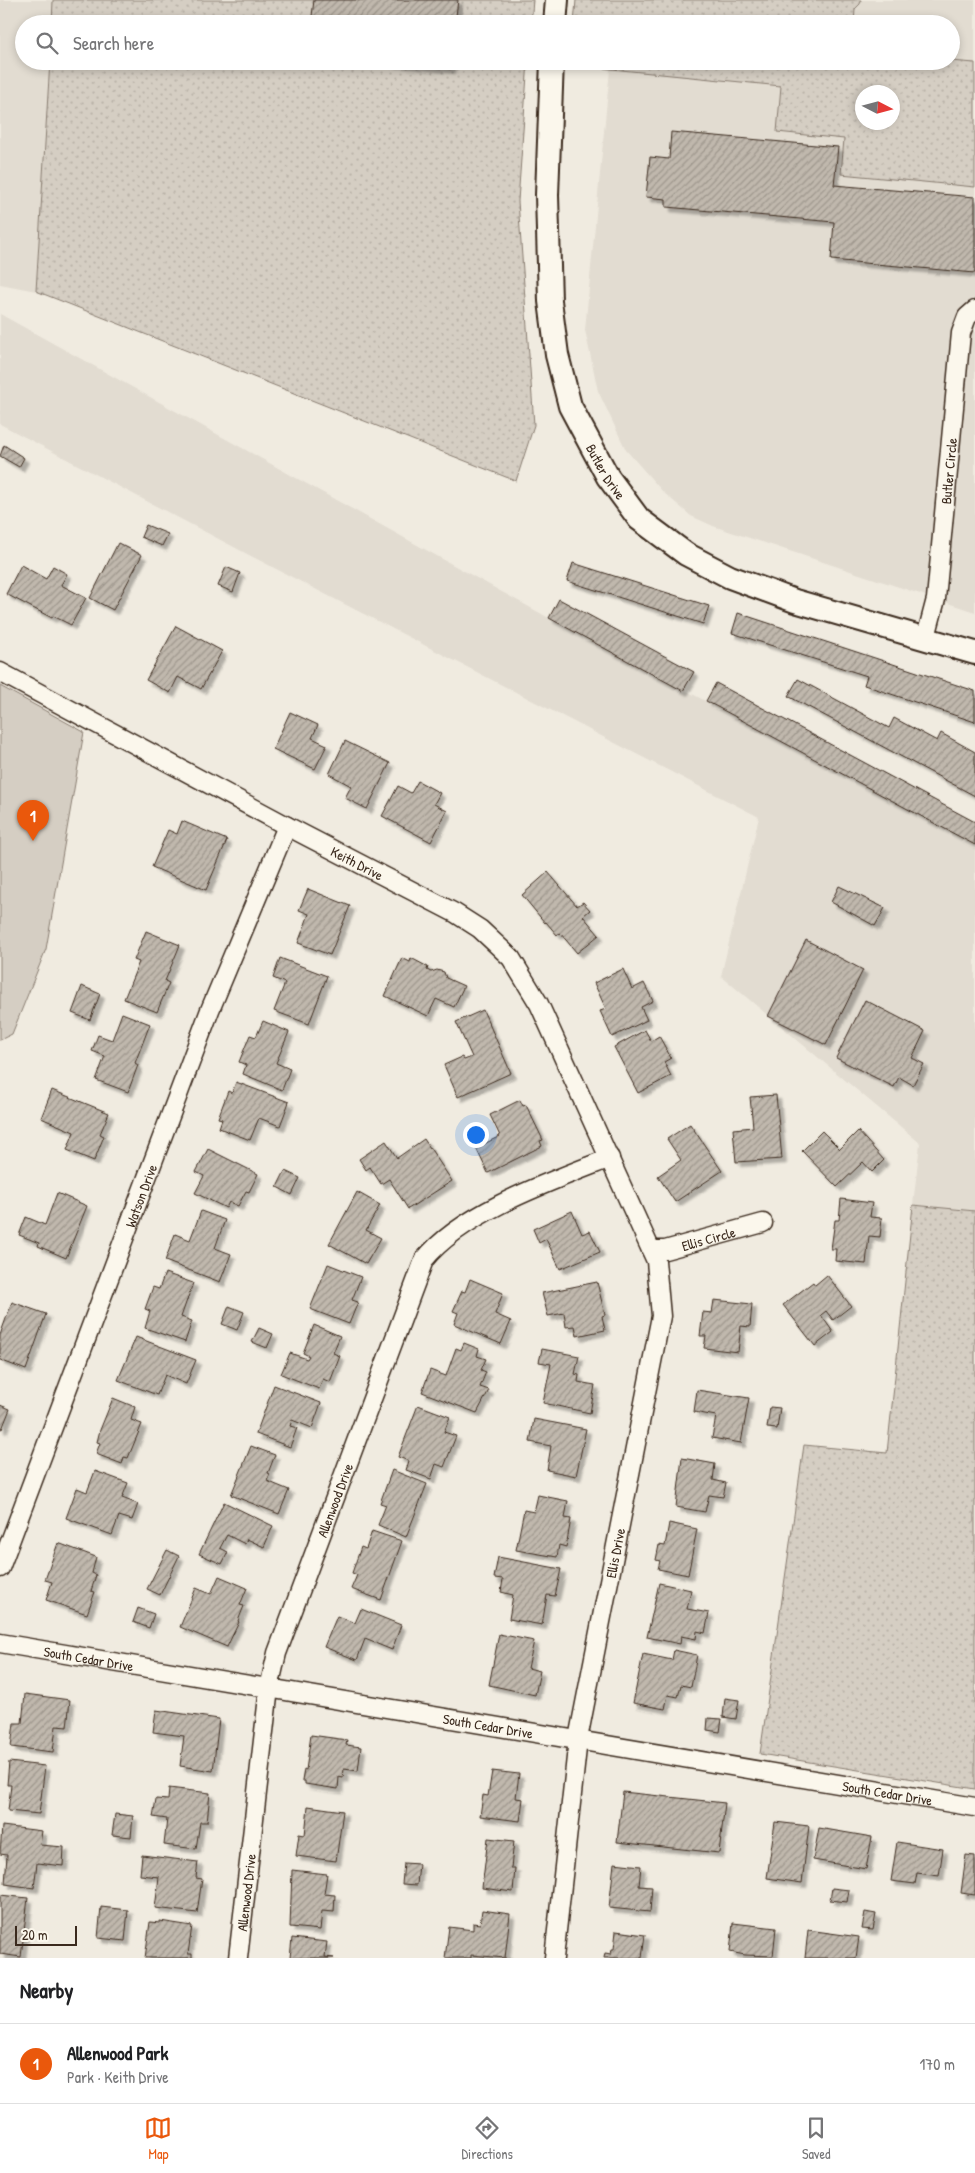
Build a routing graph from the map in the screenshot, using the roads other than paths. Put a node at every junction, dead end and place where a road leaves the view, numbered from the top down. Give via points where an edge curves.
1 (557, 0) edge
2 (556, 15) edge
3 (552, 70) edge
4 (975, 310) edge
5 (926, 637) junction
6 (975, 653) edge
7 (0, 672) edge
8 (287, 826) junction
9 (610, 1158) junction
10 (764, 1223) dead end
11 (651, 1250) junction
12 (0, 1568) edge
13 (0, 1643) edge
14 (269, 1688) junction
15 (578, 1739) junction
16 (975, 1807) edge
17 (238, 1958) edge
18 (554, 1958) edge

1 - 2 street
3 - 5 street, Butler Drive via 548,195 552,319 570,406 608,477 639,519 686,554 730,577 795,601
4 - 5 street, Butler Circle via 967,317 960,333 936,599
5 - 6 street, Butler Drive
7 - 8 street, Keith Drive
8 - 9 street, Keith Drive via 455,914 480,929 511,958 539,1004
8 - 12 street, Watson Drive via 210,1010
9 - 11 street, Ellis Drive
9 - 14 street, Allenwood Drive via 525,1192 476,1218 432,1249 424,1260 277,1653
10 - 11 street, Ellis Circle via 665,1250
11 - 15 street, Ellis Drive via 656,1261 662,1316
13 - 14 street, South Cedar Drive
14 - 15 street, South Cedar Drive
14 - 17 street, Allenwood Drive
15 - 16 street, South Cedar Drive
15 - 18 street, Ellis Drive

